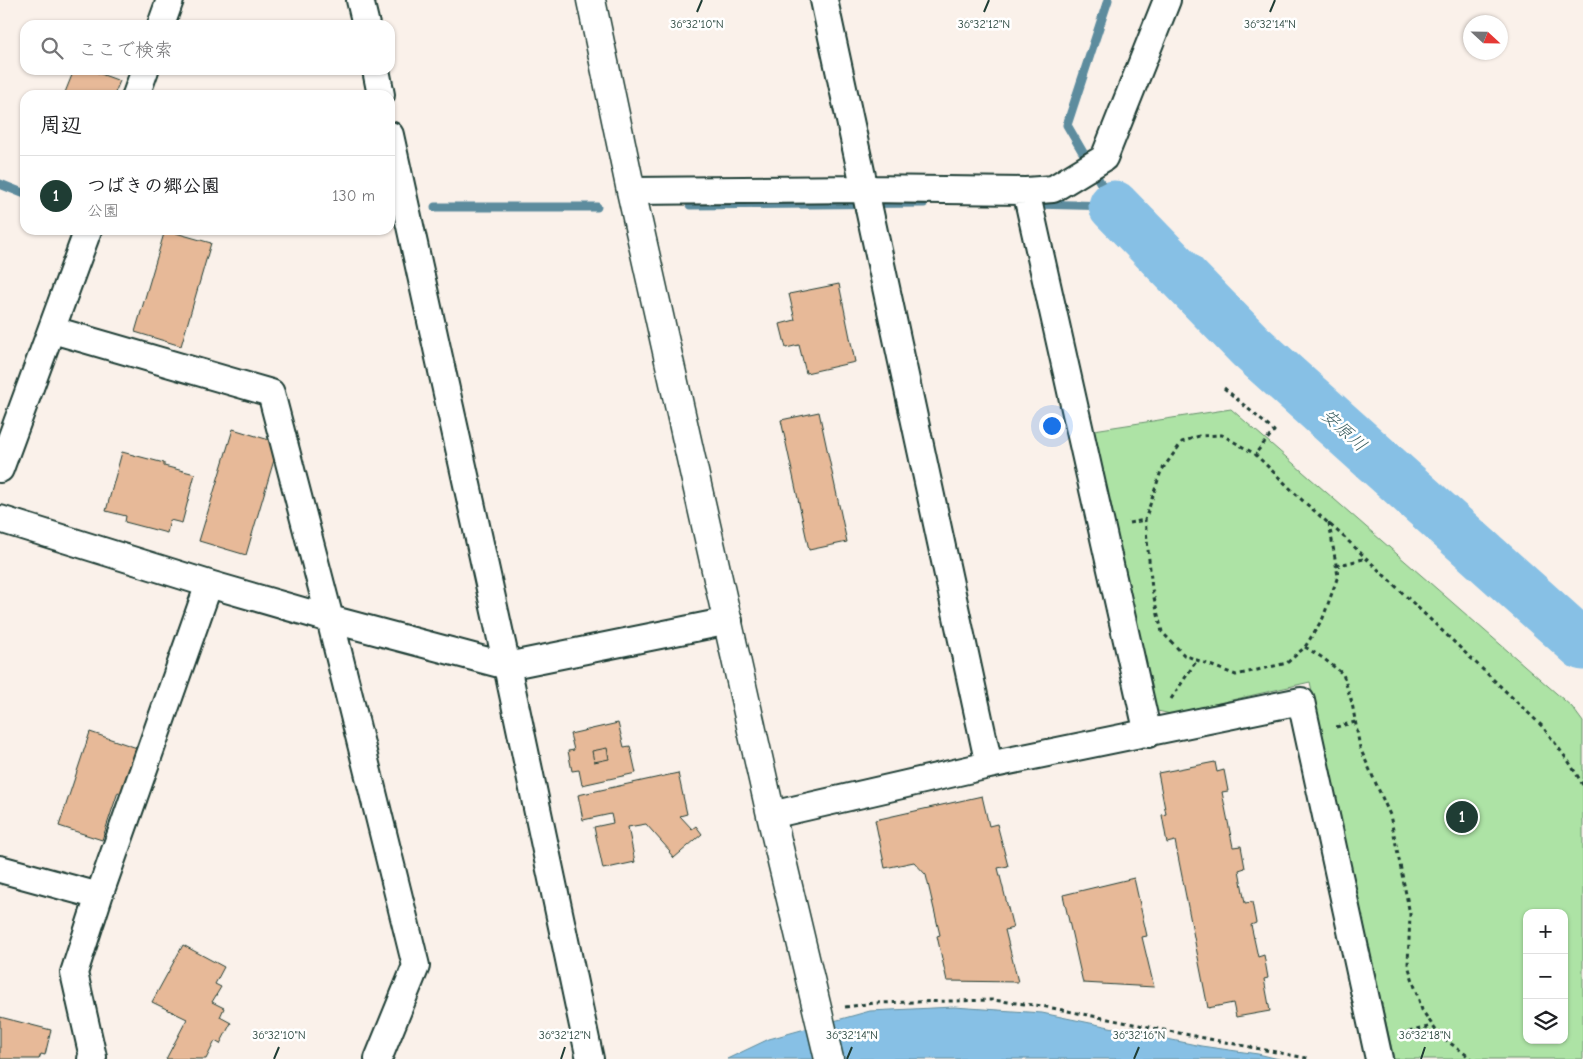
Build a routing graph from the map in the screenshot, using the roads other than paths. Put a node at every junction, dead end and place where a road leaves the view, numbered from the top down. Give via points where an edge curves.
1 (170, 0) edge
2 (360, 0) edge
3 (591, 0) edge
4 (824, 0) edge
5 (1167, 0) edge
6 (163, 20) edge
7 (365, 20) edge
8 (143, 75) edge
9 (377, 75) edge
10 (138, 90) edge
11 (380, 90) edge
12 (395, 158) edge
13 (632, 191) junction
14 (868, 201) junction
15 (1029, 202) junction
16 (86, 235) edge
17 (53, 330) junction
18 (0, 469) edge
19 (0, 519) edge
20 (209, 584) junction
21 (330, 619) junction
22 (729, 621) junction
23 (507, 666) junction
24 (1148, 734) junction
25 (989, 765) junction
26 (772, 815) junction
27 (0, 869) edge
28 (99, 896) junction
29 (91, 1059) edge
30 (378, 1059) edge
31 (590, 1059) edge
32 (829, 1059) edge
33 (1379, 1059) edge

1 - 6 street
2 - 7 street
3 - 13 street
4 - 14 street
5 - 15 street via 1104,158
8 - 10 street
9 - 11 street
12 - 23 street
13 - 14 street
13 - 22 street
14 - 15 street
14 - 25 street
15 - 24 street
16 - 17 street
17 - 18 street
17 - 21 street via 271,393
19 - 20 street
20 - 21 street
20 - 28 street
21 - 23 street
21 - 30 street via 416,966
22 - 23 street
22 - 26 street
23 - 31 street
24 - 25 street
24 - 33 street via 1301,701
25 - 26 street
26 - 32 street
27 - 28 street
28 - 29 street via 74,972

